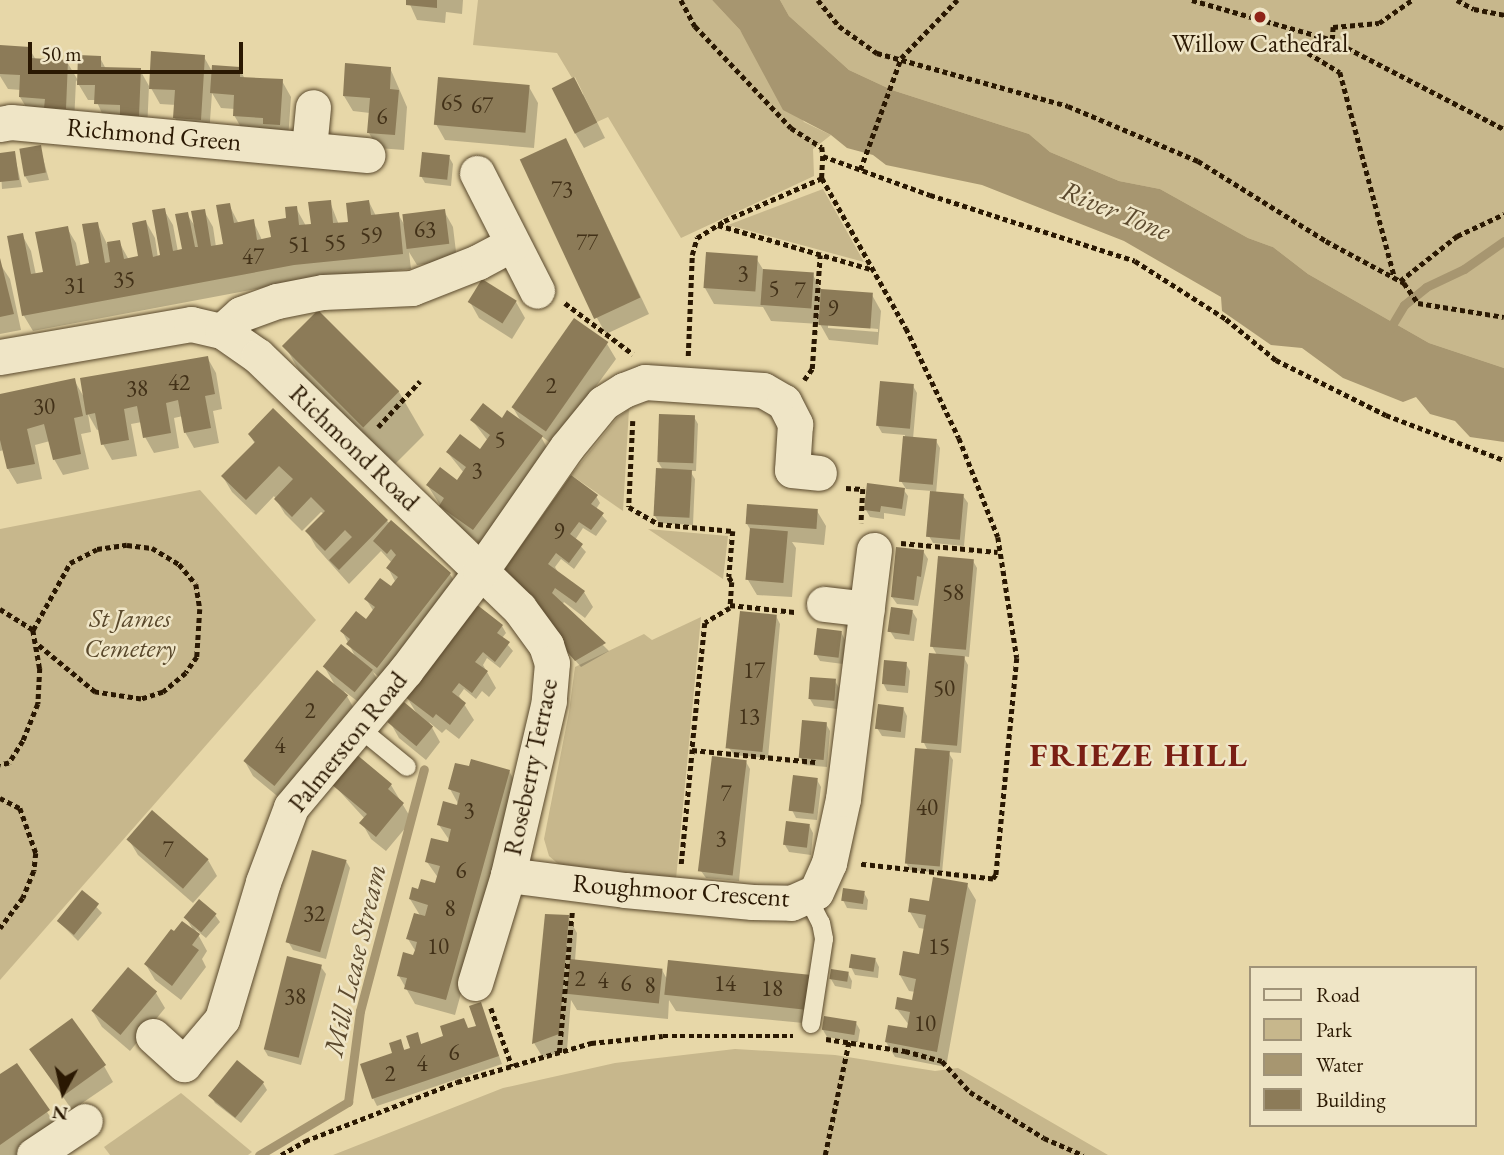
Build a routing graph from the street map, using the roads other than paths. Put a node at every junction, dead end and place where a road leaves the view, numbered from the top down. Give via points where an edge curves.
1 (313, 107) dead end
2 (0, 124) edge
3 (309, 148) junction
4 (367, 155) dead end
5 (477, 173) dead end
6 (512, 244) junction
7 (537, 291) road end
8 (222, 331) junction
9 (0, 357) edge
10 (793, 471) dead end
11 (874, 550) dead end
12 (480, 572) junction
13 (824, 604) road end
14 (866, 609) junction
15 (358, 727) junction
16 (407, 767) dead end
17 (508, 875) junction
18 (808, 898) junction
19 (475, 983) road end
20 (816, 1031) road end
21 (153, 1036) dead end
22 (85, 1121) dead end
23 (34, 1155) edge

1 - 3 street
2 - 3 street, Richmond Green
3 - 4 street, Richmond Green
5 - 6 street
6 - 7 street
6 - 8 street via 412,288 323,292 277,301 241,314
8 - 9 street, Richmond Road via 191,324
8 - 12 street, Richmond Road via 258,356
10 - 12 street, Palmerston Road via 795,424 784,402 763,390 645,382 638,373 603,403 567,447
11 - 14 street, Roughmoor Crescent
12 - 15 street, Palmerston Road
12 - 17 street, Roseberry Terrace via 519,608 546,645 552,663 550,701
13 - 14 street
14 - 18 street, Roughmoor Crescent via 848,765 829,863 822,883
15 - 16 lane
15 - 21 street, Palmerston Road via 291,807 263,881 222,1019 184,1064
17 - 18 street, Roughmoor Crescent via 678,895 792,903
17 - 19 street, Roseberry Terrace
18 - 20 lane via 824,939
22 - 23 street

